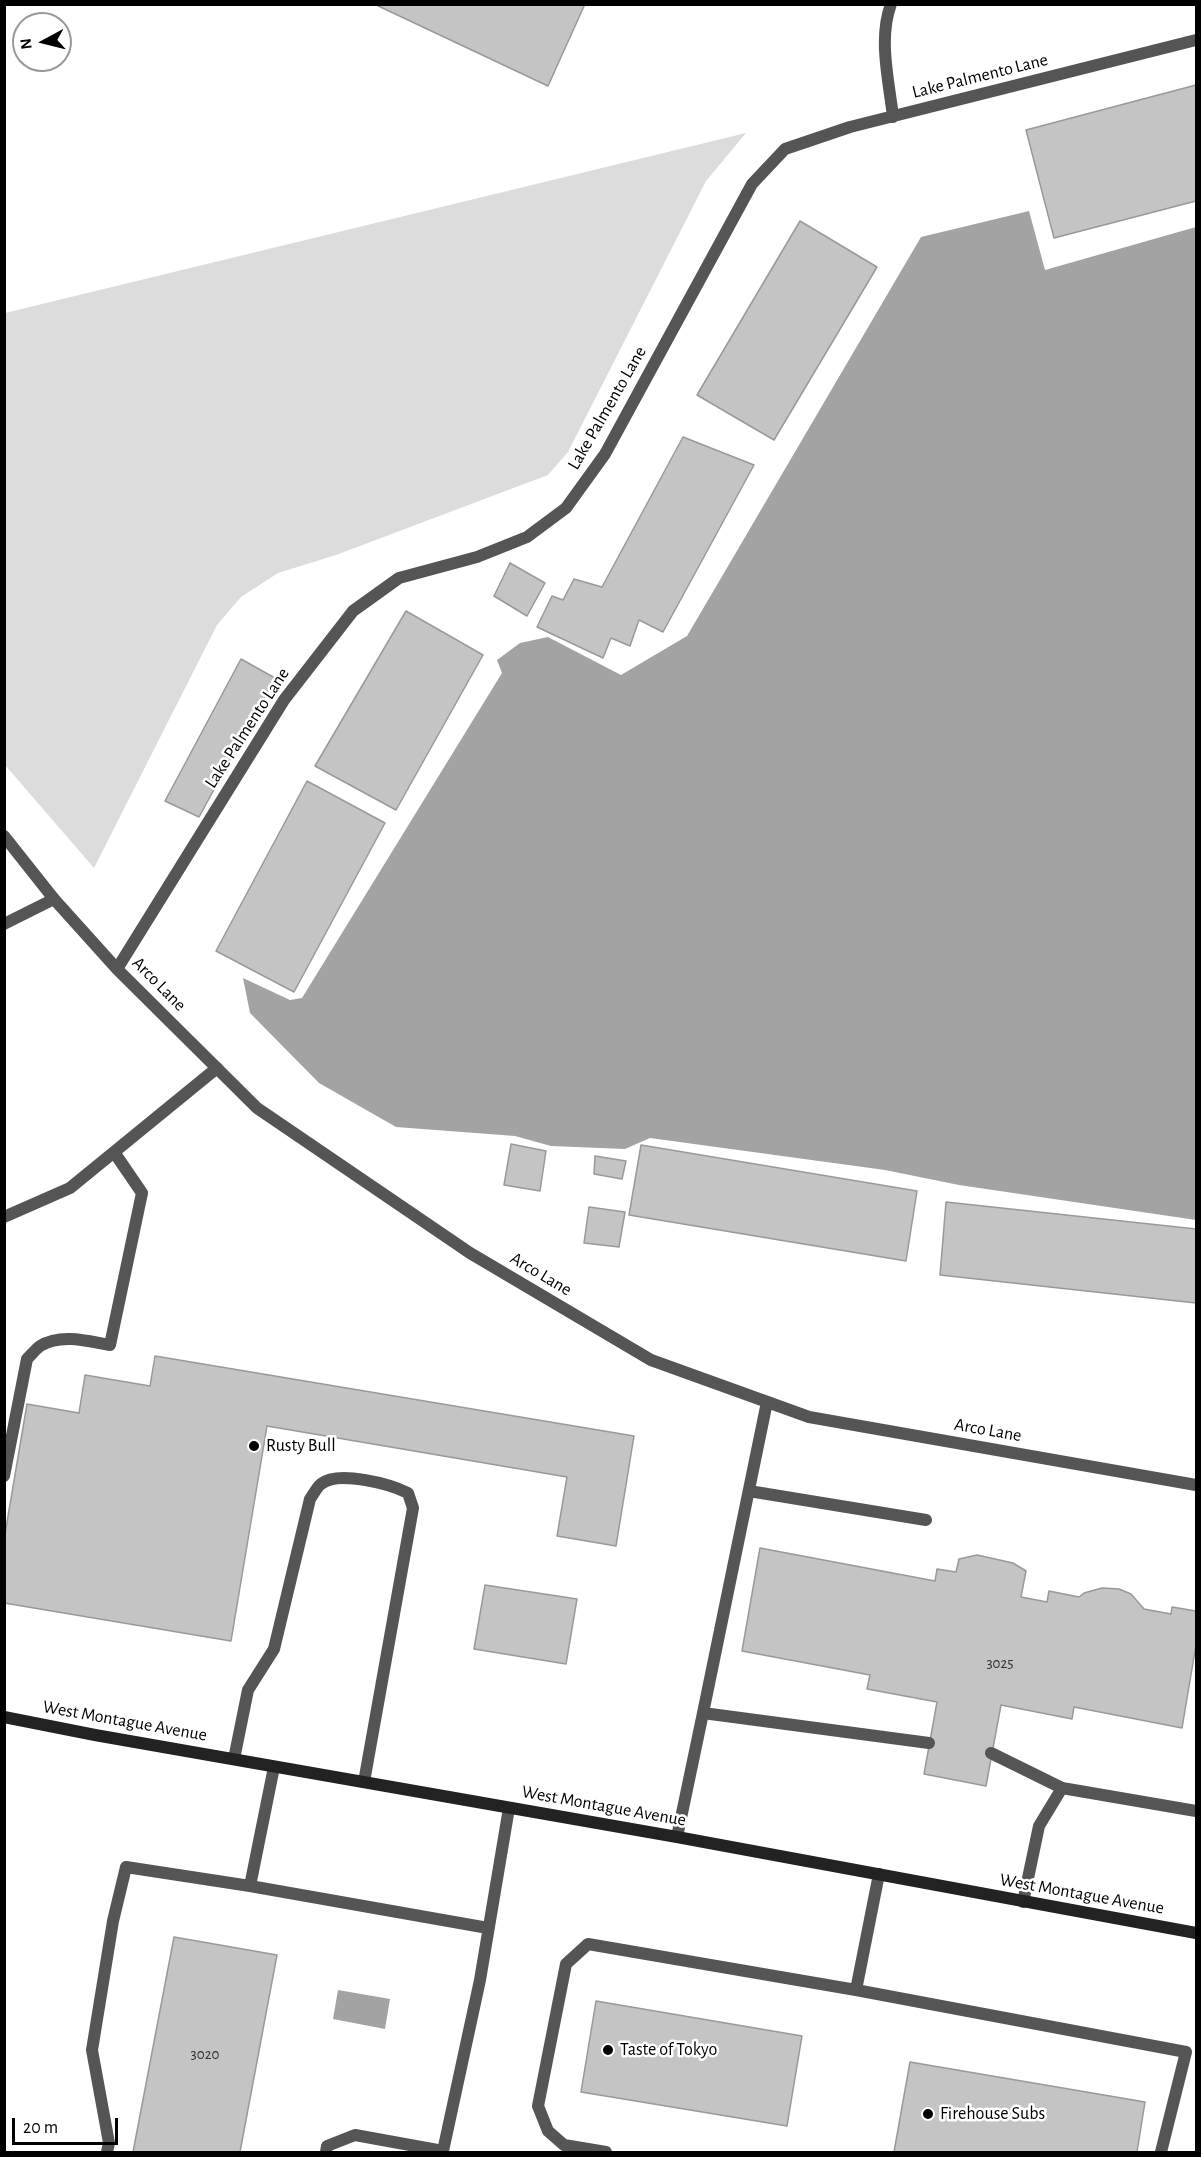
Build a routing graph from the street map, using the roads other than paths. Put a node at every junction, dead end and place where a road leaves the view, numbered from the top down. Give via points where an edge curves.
1 (891, 4) edge
2 (1197, 40) edge
3 (893, 117) junction
4 (4, 836) edge
5 (54, 899) junction
6 (4, 924) edge
7 (117, 969) junction
8 (217, 1068) junction
9 (114, 1152) junction
10 (4, 1217) edge
11 (767, 1402) junction
12 (4, 1476) edge
13 (1197, 1485) edge
14 (749, 1491) junction
15 (926, 1520) dead end
16 (703, 1713) junction
17 (4, 1717) edge
18 (929, 1743) dead end
19 (991, 1753) dead end
20 (234, 1760) junction
21 (274, 1767) junction
22 (364, 1782) junction
23 (1062, 1788) junction
24 (509, 1808) junction
25 (1197, 1811) edge
26 (677, 1837) junction
27 (879, 1874) junction
28 (250, 1886) junction
29 (1023, 1902) junction
30 (488, 1928) junction
31 (1197, 1933) edge
32 (856, 1990) junction
33 (107, 2152) edge
34 (326, 2152) edge
35 (606, 2152) edge
36 (1161, 2152) edge

1 - 3 street via 885,48
2 - 3 street, Lake Palmento Lane
3 - 7 street, Lake Palmento Lane via 785,149 752,184 605,454 566,508 527,537 399,578 353,611 284,700
4 - 5 street, Arco Lane
5 - 6 street
5 - 7 street, Arco Lane
7 - 8 street, Arco Lane
8 - 9 street
8 - 11 street, Arco Lane via 258,1108 470,1253 651,1360
9 - 10 street via 69,1188
9 - 12 street via 142,1193 110,1345 57,1340 40,1346 27,1359
11 - 13 street, Arco Lane via 809,1417
11 - 14 street
14 - 15 street
14 - 16 street
16 - 18 street
16 - 26 street
17 - 20 main road, West Montague Avenue
19 - 23 street
20 - 21 main road, West Montague Avenue
20 - 22 street via 248,1690 274,1649 310,1499 321,1483 341,1477 396,1487 408,1493 413,1508
21 - 22 main road, West Montague Avenue
21 - 28 street
22 - 24 main road, West Montague Avenue
23 - 25 street
23 - 29 street via 1039,1827
24 - 26 main road, West Montague Avenue
24 - 30 street
26 - 27 main road, West Montague Avenue
27 - 29 main road, West Montague Avenue
27 - 32 street
28 - 30 street
28 - 33 street via 126,1867 92,2050
29 - 31 main road, West Montague Avenue
30 - 34 street via 443,2151 355,2135 327,2146
32 - 35 street via 588,1944 566,1964 538,2106 548,2131 564,2145
32 - 36 street via 1186,2052

